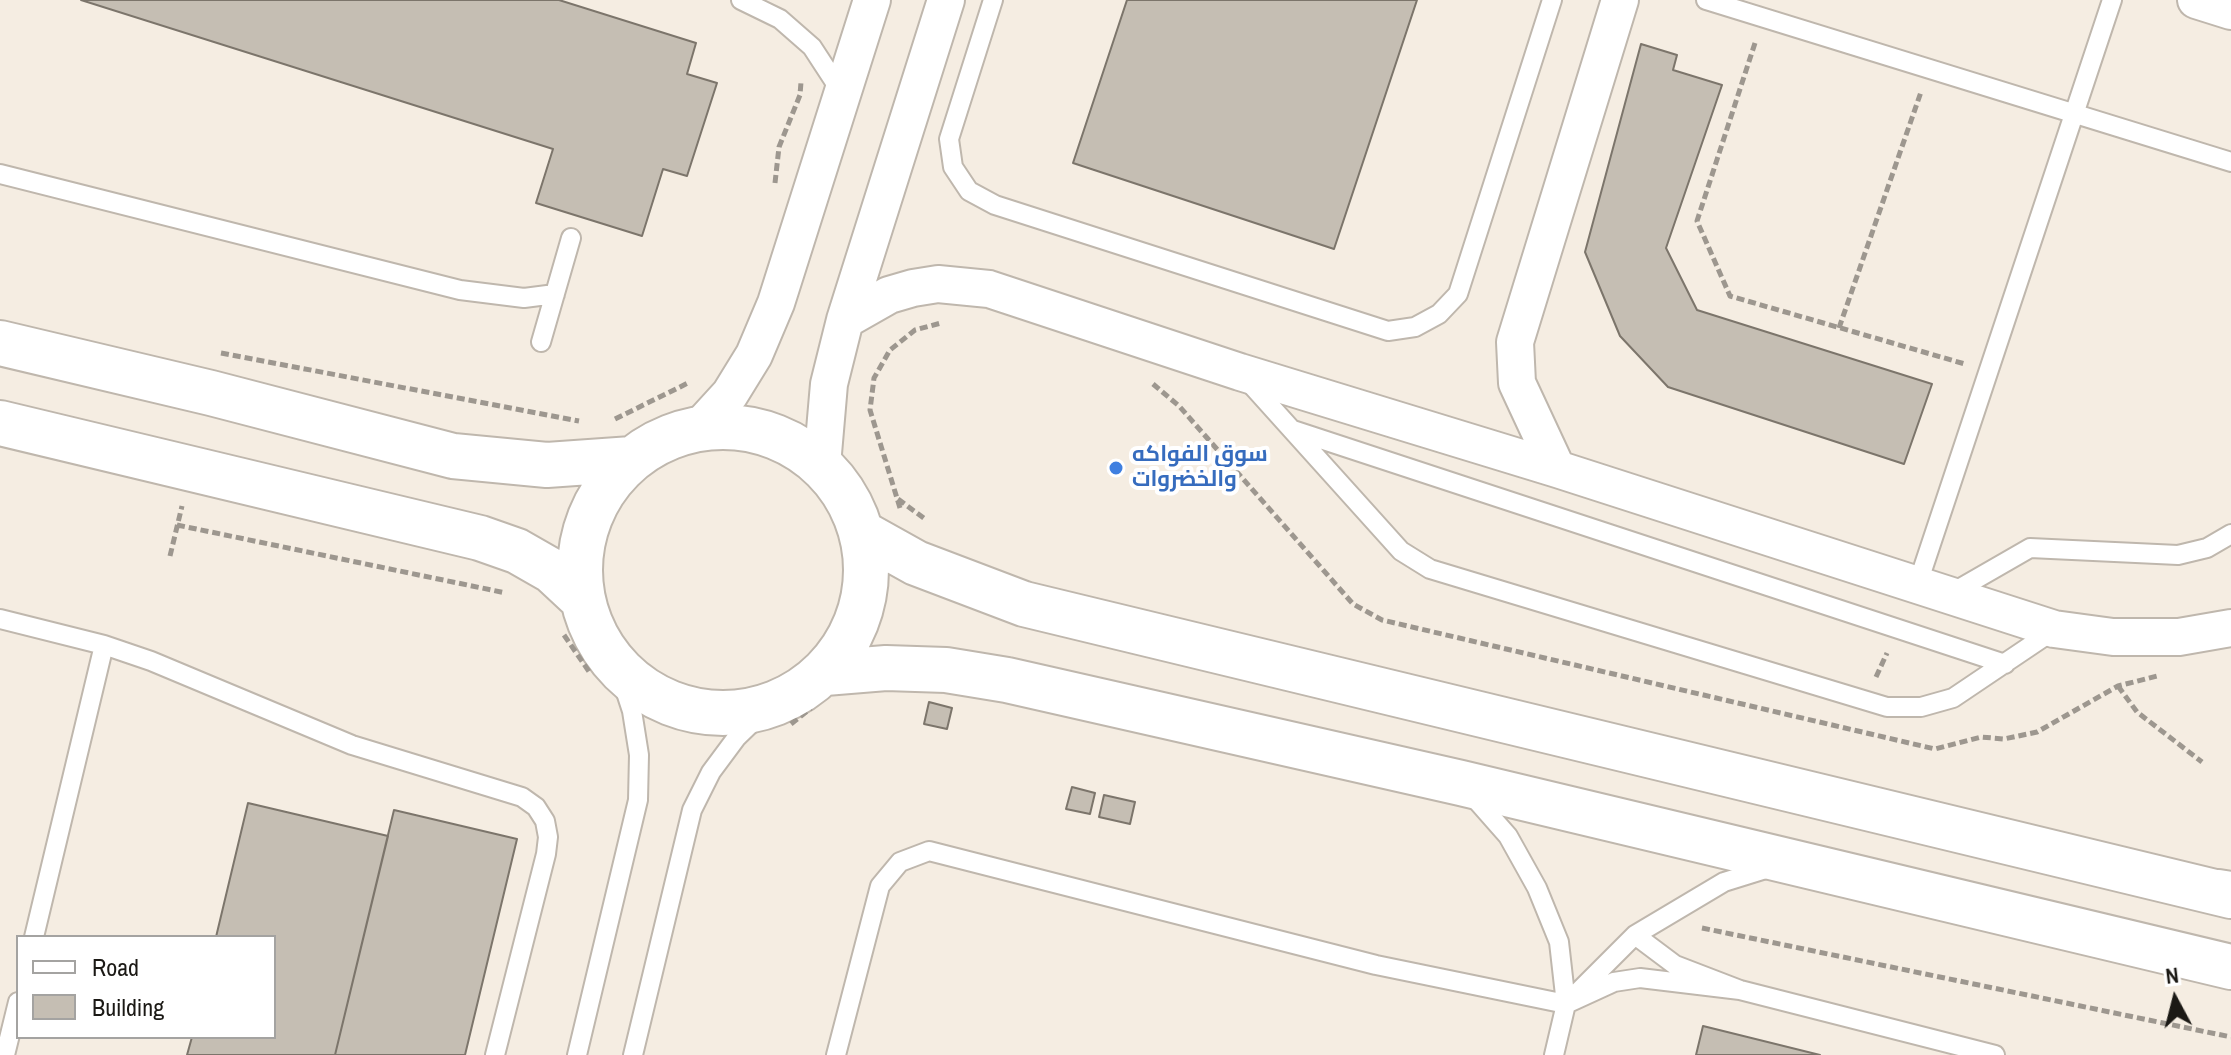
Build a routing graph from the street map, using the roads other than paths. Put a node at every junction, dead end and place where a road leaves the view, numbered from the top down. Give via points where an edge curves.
1 (744, 0) edge
2 (872, 0) edge
3 (946, 0) edge
4 (993, 0) edge
5 (1552, 0) edge
6 (1620, 0) edge
7 (1706, 0) edge
8 (2112, 0) edge
9 (2196, 0) edge
10 (2231, 11) edge
11 (842, 93) junction
12 (2074, 113) junction
13 (2231, 162) edge
14 (0, 174) edge
15 (571, 238) dead end
16 (555, 294) junction
17 (845, 320) junction
18 (541, 342) dead end
19 (0, 343) edge
20 (1240, 372) junction
21 (0, 423) edge
22 (698, 429) junction
23 (1291, 429) junction
24 (632, 459) junction
25 (822, 465) junction
26 (1557, 469) junction
27 (864, 534) junction
28 (2231, 534) edge
29 (1932, 591) junction
30 (569, 611) junction
31 (0, 619) edge
32 (2231, 628) edge
33 (2054, 629) junction
34 (104, 645) junction
35 (2005, 664) junction
36 (608, 677) junction
37 (819, 690) junction
38 (774, 720) junction
39 (1461, 783) junction
40 (1788, 862) junction
41 (2227, 894) edge
42 (34, 935) edge
43 (1635, 935) junction
44 (2231, 967) edge
45 (1740, 990) junction
46 (1566, 1004) junction
47 (16, 1010) edge
48 (5, 1055) edge
49 (495, 1055) edge
50 (577, 1055) edge
51 (633, 1055) edge
52 (836, 1055) edge
53 (1554, 1055) edge
54 (1995, 1055) edge

1 - 11 lane via 780,19 812,47
2 - 11 street
3 - 17 street
4 - 5 lane via 949,139 953,167 969,191 995,205 1388,331 1415,327 1439,314 1458,294
6 - 26 street via 1515,342 1517,383
7 - 12 lane
8 - 12 lane
9 - 10 street
11 - 22 street via 776,303 754,355 730,394
12 - 13 lane
12 - 29 lane via 1989,370
14 - 16 lane via 460,290 524,298
15 - 16 lane
16 - 18 lane
17 - 20 street via 901,291 964,285
17 - 25 street via 829,384
19 - 24 street via 453,456 547,465
20 - 23 lane
20 - 26 street
21 - 30 street via 480,538 552,571
22 - 24 street via 663,440
22 - 25 street via 731,426 764,432 795,445
23 - 35 lane
23 - 35 lane via 1401,551 1430,569 1887,707 1921,707 1953,698
24 - 30 street via 605,488 587,522
25 - 27 street via 848,497
26 - 29 street
27 - 37 street via 868,572 863,609
27 - 41 street via 916,563 1024,604
28 - 29 lane via 2207,548 2178,555 2030,548
29 - 33 street
30 - 36 street via 595,636
31 - 34 lane
32 - 33 street via 2179,637 2113,637
33 - 35 lane
34 - 42 lane
34 - 49 lane via 352,745 522,797 536,807 545,821 546,854
36 - 38 street via 693,710
36 - 50 lane via 632,711 639,755 638,800
37 - 38 street via 798,693
37 - 39 street via 886,668 1007,680
38 - 51 lane via 737,737 692,810
39 - 40 street
39 - 46 lane via 1508,836 1537,888 1559,942
40 - 43 lane via 1724,882
40 - 44 street
43 - 45 lane via 1660,957
43 - 46 lane
45 - 46 lane via 1640,978 1614,982
45 - 54 lane
46 - 52 lane via 1376,965 929,851 900,862 880,886
46 - 53 lane
47 - 48 lane

